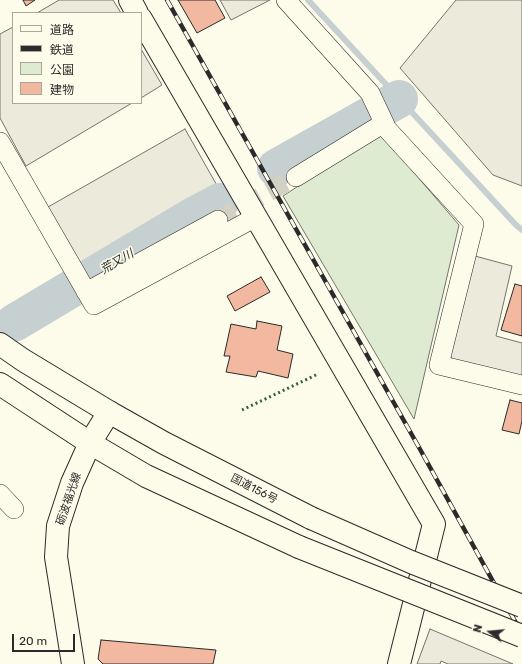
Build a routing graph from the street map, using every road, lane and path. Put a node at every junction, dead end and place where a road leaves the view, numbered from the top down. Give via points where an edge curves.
1 (130, 0) edge
2 (286, 0) edge
3 (136, 12) edge
4 (142, 22) edge
5 (384, 123) junction
6 (0, 142) edge
7 (296, 177) tunnel mouth
8 (256, 217) junction
9 (218, 220) tunnel mouth
10 (86, 292) junction
11 (0, 344) edge
12 (0, 384) edge
13 (522, 385) edge
14 (109, 412) junction
15 (90, 442) junction
16 (0, 494) edge
17 (14, 509) dead end
18 (522, 606) edge
19 (522, 636) edge
20 (73, 664) edge
21 (399, 664) edge

1 - 3 main road
2 - 5 street via 370,92
4 - 8 main road
5 - 7 street
5 - 13 street via 474,224 438,365
6 - 10 street
8 - 10 street via 94,305
8 - 21 main road via 434,524
9 - 10 street
11 - 14 main road, 国道156号
12 - 15 main road
14 - 15 main road, 砺波福光線
14 - 18 main road, 国道156号, bridge via 311,518 411,562
15 - 19 main road, bridge via 146,476 299,547
15 - 20 main road, 砺波福光線 via 72,483 58,526 56,557
16 - 17 street

